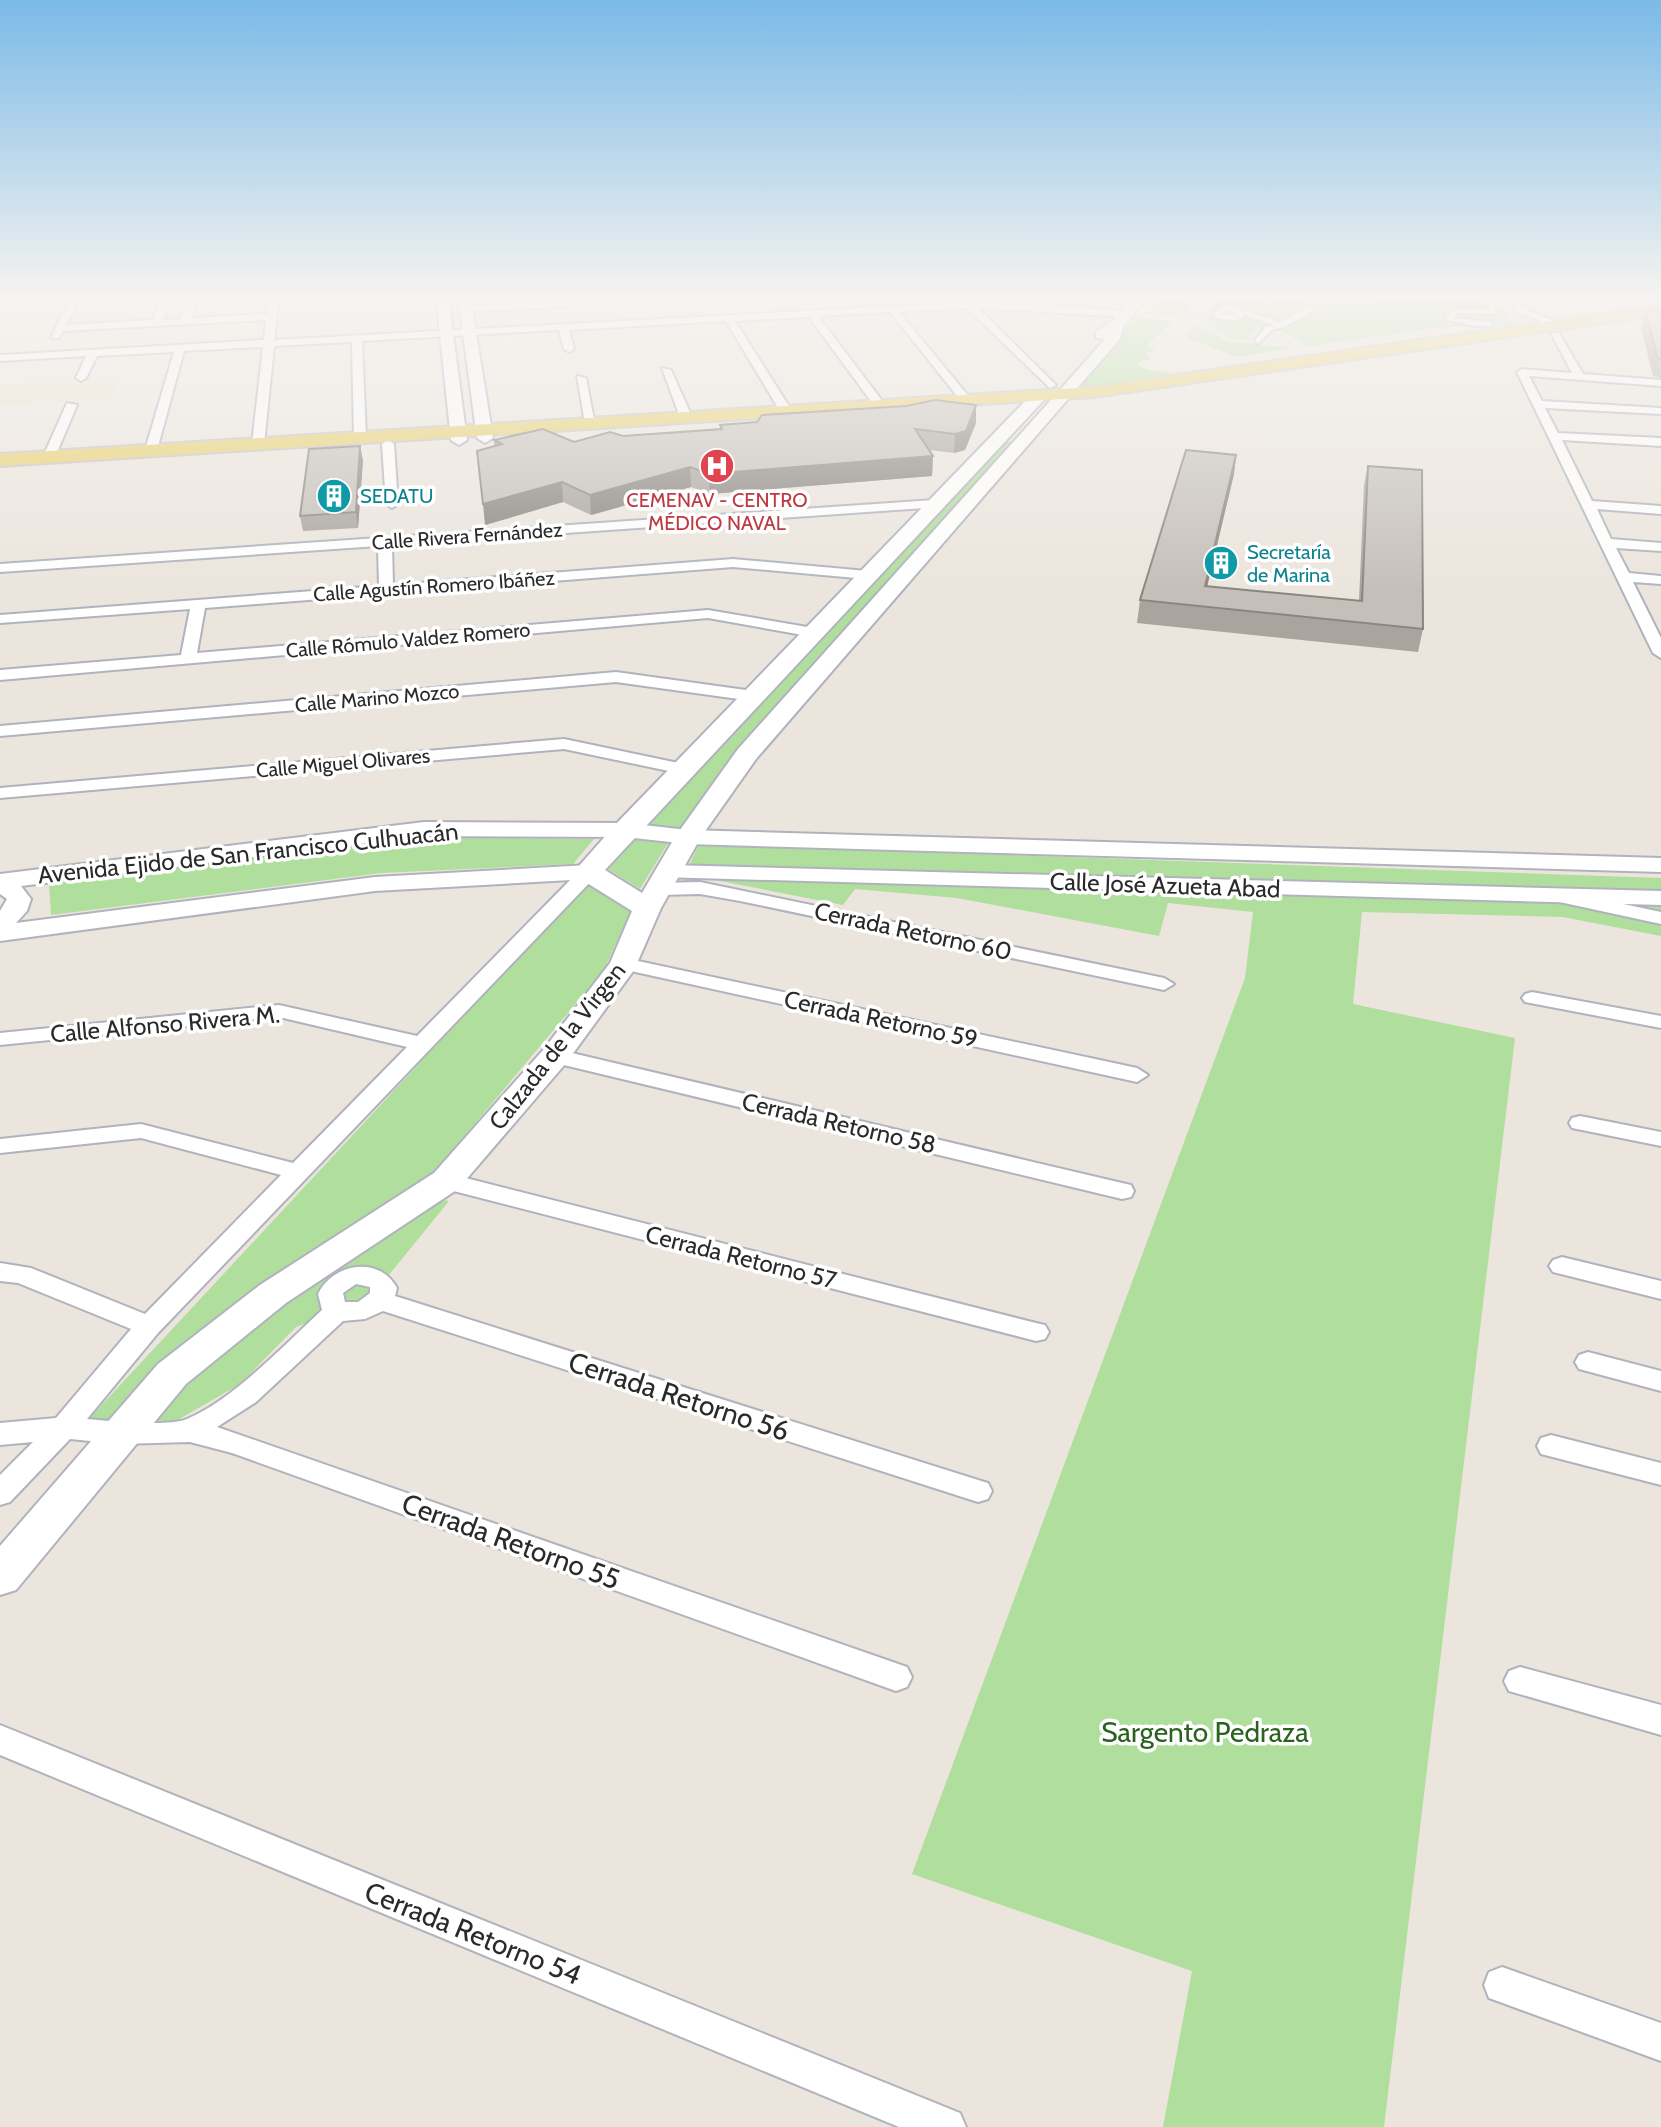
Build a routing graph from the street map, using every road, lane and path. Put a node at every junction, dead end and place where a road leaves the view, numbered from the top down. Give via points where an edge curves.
1 (167, 395) edge
2 (263, 395) edge
3 (359, 395) edge
4 (453, 395) edge
5 (479, 395) edge
6 (585, 395) edge
7 (677, 395) edge
8 (776, 395) edge
9 (872, 395) edge
10 (965, 395) edge
11 (1055, 395) edge
12 (1150, 395) edge
13 (1534, 395) edge
14 (1048, 396) junction
15 (972, 404) junction
16 (1538, 404) junction
17 (71, 405) dead end
18 (880, 406) junction
19 (786, 411) junction
20 (1661, 411) edge
21 (686, 417) junction
22 (591, 423) junction
23 (1009, 425) junction
24 (485, 434) junction
25 (458, 436) junction
26 (1554, 436) junction
27 (360, 437) junction
28 (1661, 442) edge
29 (258, 444) junction
30 (388, 444) junction
31 (151, 450) junction
32 (49, 457) junction
33 (0, 460) edge
34 (0, 468) edge
35 (392, 504) dead end
36 (934, 504) junction
37 (1588, 505) junction
38 (1661, 510) edge
39 (385, 541) junction
40 (1607, 543) junction
41 (1661, 547) edge
42 (0, 568) edge
43 (867, 575) junction
44 (1624, 577) junction
45 (1661, 580) edge
46 (386, 589) junction
47 (198, 604) junction
48 (1643, 616) junction
49 (1661, 617) edge
50 (0, 619) edge
51 (814, 632) junction
52 (1661, 653) edge
53 (188, 659) junction
54 (0, 675) edge
55 (753, 696) junction
56 (0, 731) edge
57 (683, 769) junction
58 (0, 793) edge
59 (625, 830) junction
60 (688, 837) junction
61 (1661, 865) edge
62 (589, 872) junction
63 (0, 883) edge
64 (659, 890) junction
65 (1553, 895) junction
66 (1661, 898) edge
67 (1661, 918) edge
68 (0, 924) edge
69 (0, 933) edge
70 (624, 964) junction
71 (1164, 984) dead end
72 (1532, 998) dead end
73 (1661, 1022) edge
74 (0, 1039) edge
75 (422, 1044) junction
76 (555, 1056) junction
77 (1137, 1075) dead end
78 (1580, 1123) dead end
79 (1661, 1139) edge
80 (0, 1146) edge
81 (299, 1172) junction
82 (446, 1181) junction
83 (1122, 1191) dead end
84 (1562, 1266) dead end
85 (0, 1272) edge
86 (1661, 1290) edge
87 (380, 1301) junction
88 (337, 1311) junction
89 (149, 1326) junction
90 (1036, 1332) dead end
91 (1588, 1362) dead end
92 (1661, 1381) edge
93 (64, 1428) junction
94 (190, 1431) junction
95 (120, 1433) junction
96 (0, 1434) edge
97 (1551, 1446) dead end
98 (1661, 1474) edge
99 (978, 1491) dead end
100 (0, 1494) edge
101 (0, 1577) edge
102 (896, 1677) dead end
103 (1520, 1681) dead end
104 (1661, 1720) edge
105 (0, 1740) edge
106 (1502, 1985) dead end
107 (1661, 2042) edge
108 (946, 2127) edge

1 - 31 street
2 - 29 street
3 - 27 street
4 - 25 street
5 - 24 street
6 - 22 street
7 - 21 street
8 - 19 street
9 - 18 street
10 - 15 street
11 - 14 main road
12 - 14 main road
13 - 16 street
14 - 15 main road
14 - 23 main road, Calzada de la Virgen
14 - 60 main road, Calzada de la Virgen via 747,754
15 - 18 main road
15 - 23 main road via 1001,414
15 - 24 main road
16 - 20 street
16 - 26 street
17 - 32 street
18 - 19 main road
19 - 21 main road
21 - 22 main road
22 - 24 main road
23 - 36 main road, Calzada de la Virgen
24 - 25 main road
25 - 27 main road
25 - 30 main road
26 - 28 street
26 - 37 street
27 - 29 main road
29 - 31 main road
30 - 34 main road
30 - 35 street
31 - 32 main road
32 - 33 main road
36 - 39 street, Calle Rivera Fernández
36 - 43 main road, Calzada de la Virgen
37 - 38 street
37 - 40 street
39 - 42 street, Calle Rivera Fernández
39 - 46 street
40 - 41 street
40 - 44 street
43 - 46 street, Calle Agustín Romero Ibáñez via 733,563
43 - 51 main road, Calzada de la Virgen
44 - 45 street
44 - 48 street
46 - 47 street, Calle Agustín Romero Ibáñez
47 - 50 street, Calle Agustín Romero Ibáñez
47 - 53 street
48 - 49 street
48 - 52 street
51 - 53 street, Calle Rómulo Valdez Romero via 708,614
51 - 55 main road, Calzada de la Virgen
53 - 54 street, Calle Rómulo Valdez Romero
55 - 56 street, Calle Marino Mozco via 616,677
55 - 57 main road, Calzada de la Virgen
57 - 58 street, Calle Miguel Olivares via 564,744
57 - 59 main road, Calzada de la Virgen
59 - 60 street, Avenida Ejido de San Francisco Culhuacán
59 - 62 main road, Calzada de la Virgen
59 - 63 street, Avenida Ejido de San Francisco Culhuacán via 424,829
60 - 61 street, Calle José Azueta Abad
60 - 64 main road, Calzada de la Virgen
62 - 64 main road
62 - 69 street, Avenida Ejido de San Francisco Culhuacán via 375,884
62 - 75 street, Calzada de la Virgen
63 - 68 street via 19,899 15,911
64 - 65 street, Calle José Azueta Abad
64 - 70 main road, Calzada de la Virgen
64 - 71 street, Cerrada Retorno 60 via 700,888 740,895
65 - 66 street, Calle José Azueta Abad
65 - 67 street
70 - 76 main road, Calzada de la Virgen
70 - 77 street, Cerrada Retorno 59
72 - 73 street
74 - 75 street, Calle Alfonso Rivera M. via 279,1011
75 - 81 street, Calzada de la Virgen
76 - 82 main road, Calzada de la Virgen
76 - 83 street, Cerrada Retorno 58
78 - 79 street
80 - 81 street via 141,1131
81 - 89 street, Calzada de la Virgen
82 - 90 street, Cerrada Retorno 57
82 - 95 main road, Calzada de la Virgen via 273,1294 172,1374
84 - 86 street
85 - 89 street via 22,1274
87 - 88 street via 360,1313
87 - 88 street via 383,1284 354,1275 333,1287 330,1304
87 - 99 street, Cerrada Retorno 56
88 - 94 street via 246,1395
89 - 93 street, Calzada de la Virgen
91 - 92 street
93 - 95 street, Cerrada Retorno 55
93 - 96 street, Cerrada Retorno 55
93 - 100 street, Calzada de la Virgen
94 - 95 street, Cerrada Retorno 55
94 - 102 street, Cerrada Retorno 55 via 251,1448
95 - 101 main road, Calzada de la Virgen
97 - 98 street
103 - 104 street
105 - 108 street, Cerrada Retorno 54
106 - 107 street

